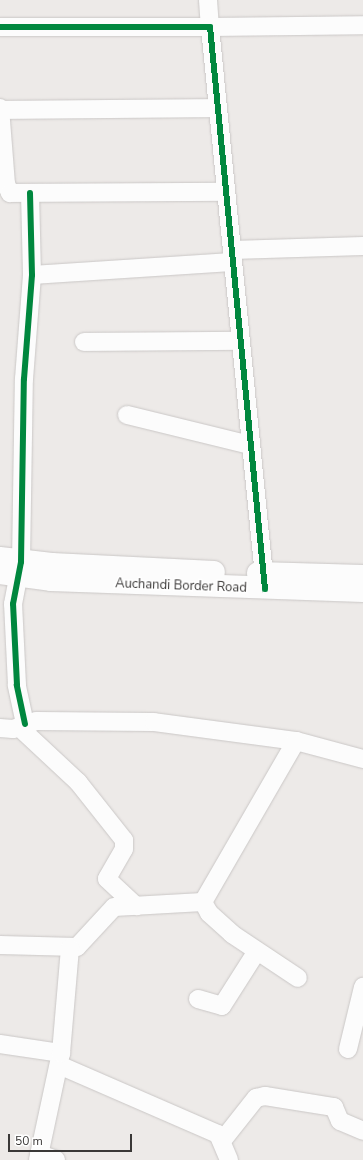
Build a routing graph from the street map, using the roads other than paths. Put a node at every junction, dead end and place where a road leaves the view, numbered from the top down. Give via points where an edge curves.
1 (208, 0) edge
2 (363, 26) edge
3 (210, 27) junction
4 (0, 28) edge
5 (217, 108) junction
6 (0, 110) edge
7 (30, 192) junction
8 (226, 192) junction
9 (363, 246) edge
10 (232, 256) junction
11 (32, 275) junction
12 (239, 341) junction
13 (84, 342) dead end
14 (127, 415) dead end
15 (250, 446) junction
16 (0, 558) edge
17 (13, 571) edge
18 (363, 576) edge
19 (264, 581) junction
20 (363, 591) edge
21 (22, 725) junction
22 (0, 728) edge
23 (296, 740) junction
24 (363, 759) edge
25 (203, 902) junction
26 (136, 906) junction
27 (0, 945) edge
28 (70, 948) junction
29 (257, 951) junction
30 (298, 978) dead end
31 (363, 987) edge
32 (198, 999) dead end
33 (0, 1044) edge
34 (348, 1049) dead end
35 (60, 1059) junction
36 (363, 1131) edge
37 (223, 1153) edge
38 (44, 1158) edge

1 - 3 street
2 - 3 street
3 - 4 street
3 - 5 street
5 - 6 street
5 - 8 street
6 - 7 street via 7,190 16,194
7 - 8 street
7 - 11 street
8 - 10 street
9 - 10 street
10 - 11 street
10 - 12 street
11 - 17 street
12 - 13 street
12 - 15 street
14 - 15 street
15 - 19 street
16 - 17 main road, Auchandi Border Road
17 - 19 main road, Auchandi Border Road
17 - 21 street via 16,671
18 - 19 main road
19 - 20 main road, Auchandi Border Road
21 - 22 street
21 - 23 street via 36,720 154,722
21 - 26 street via 78,782 124,840 124,849 107,879
23 - 24 street
23 - 25 street
25 - 26 street
25 - 29 street via 216,921
26 - 28 street via 114,908 84,943
27 - 28 street
28 - 35 street
29 - 30 street
29 - 32 street via 222,1006
31 - 34 street
33 - 35 street
35 - 37 street via 212,1131
35 - 38 street
36 - 37 street via 340,1121 334,1107 265,1096 256,1098

